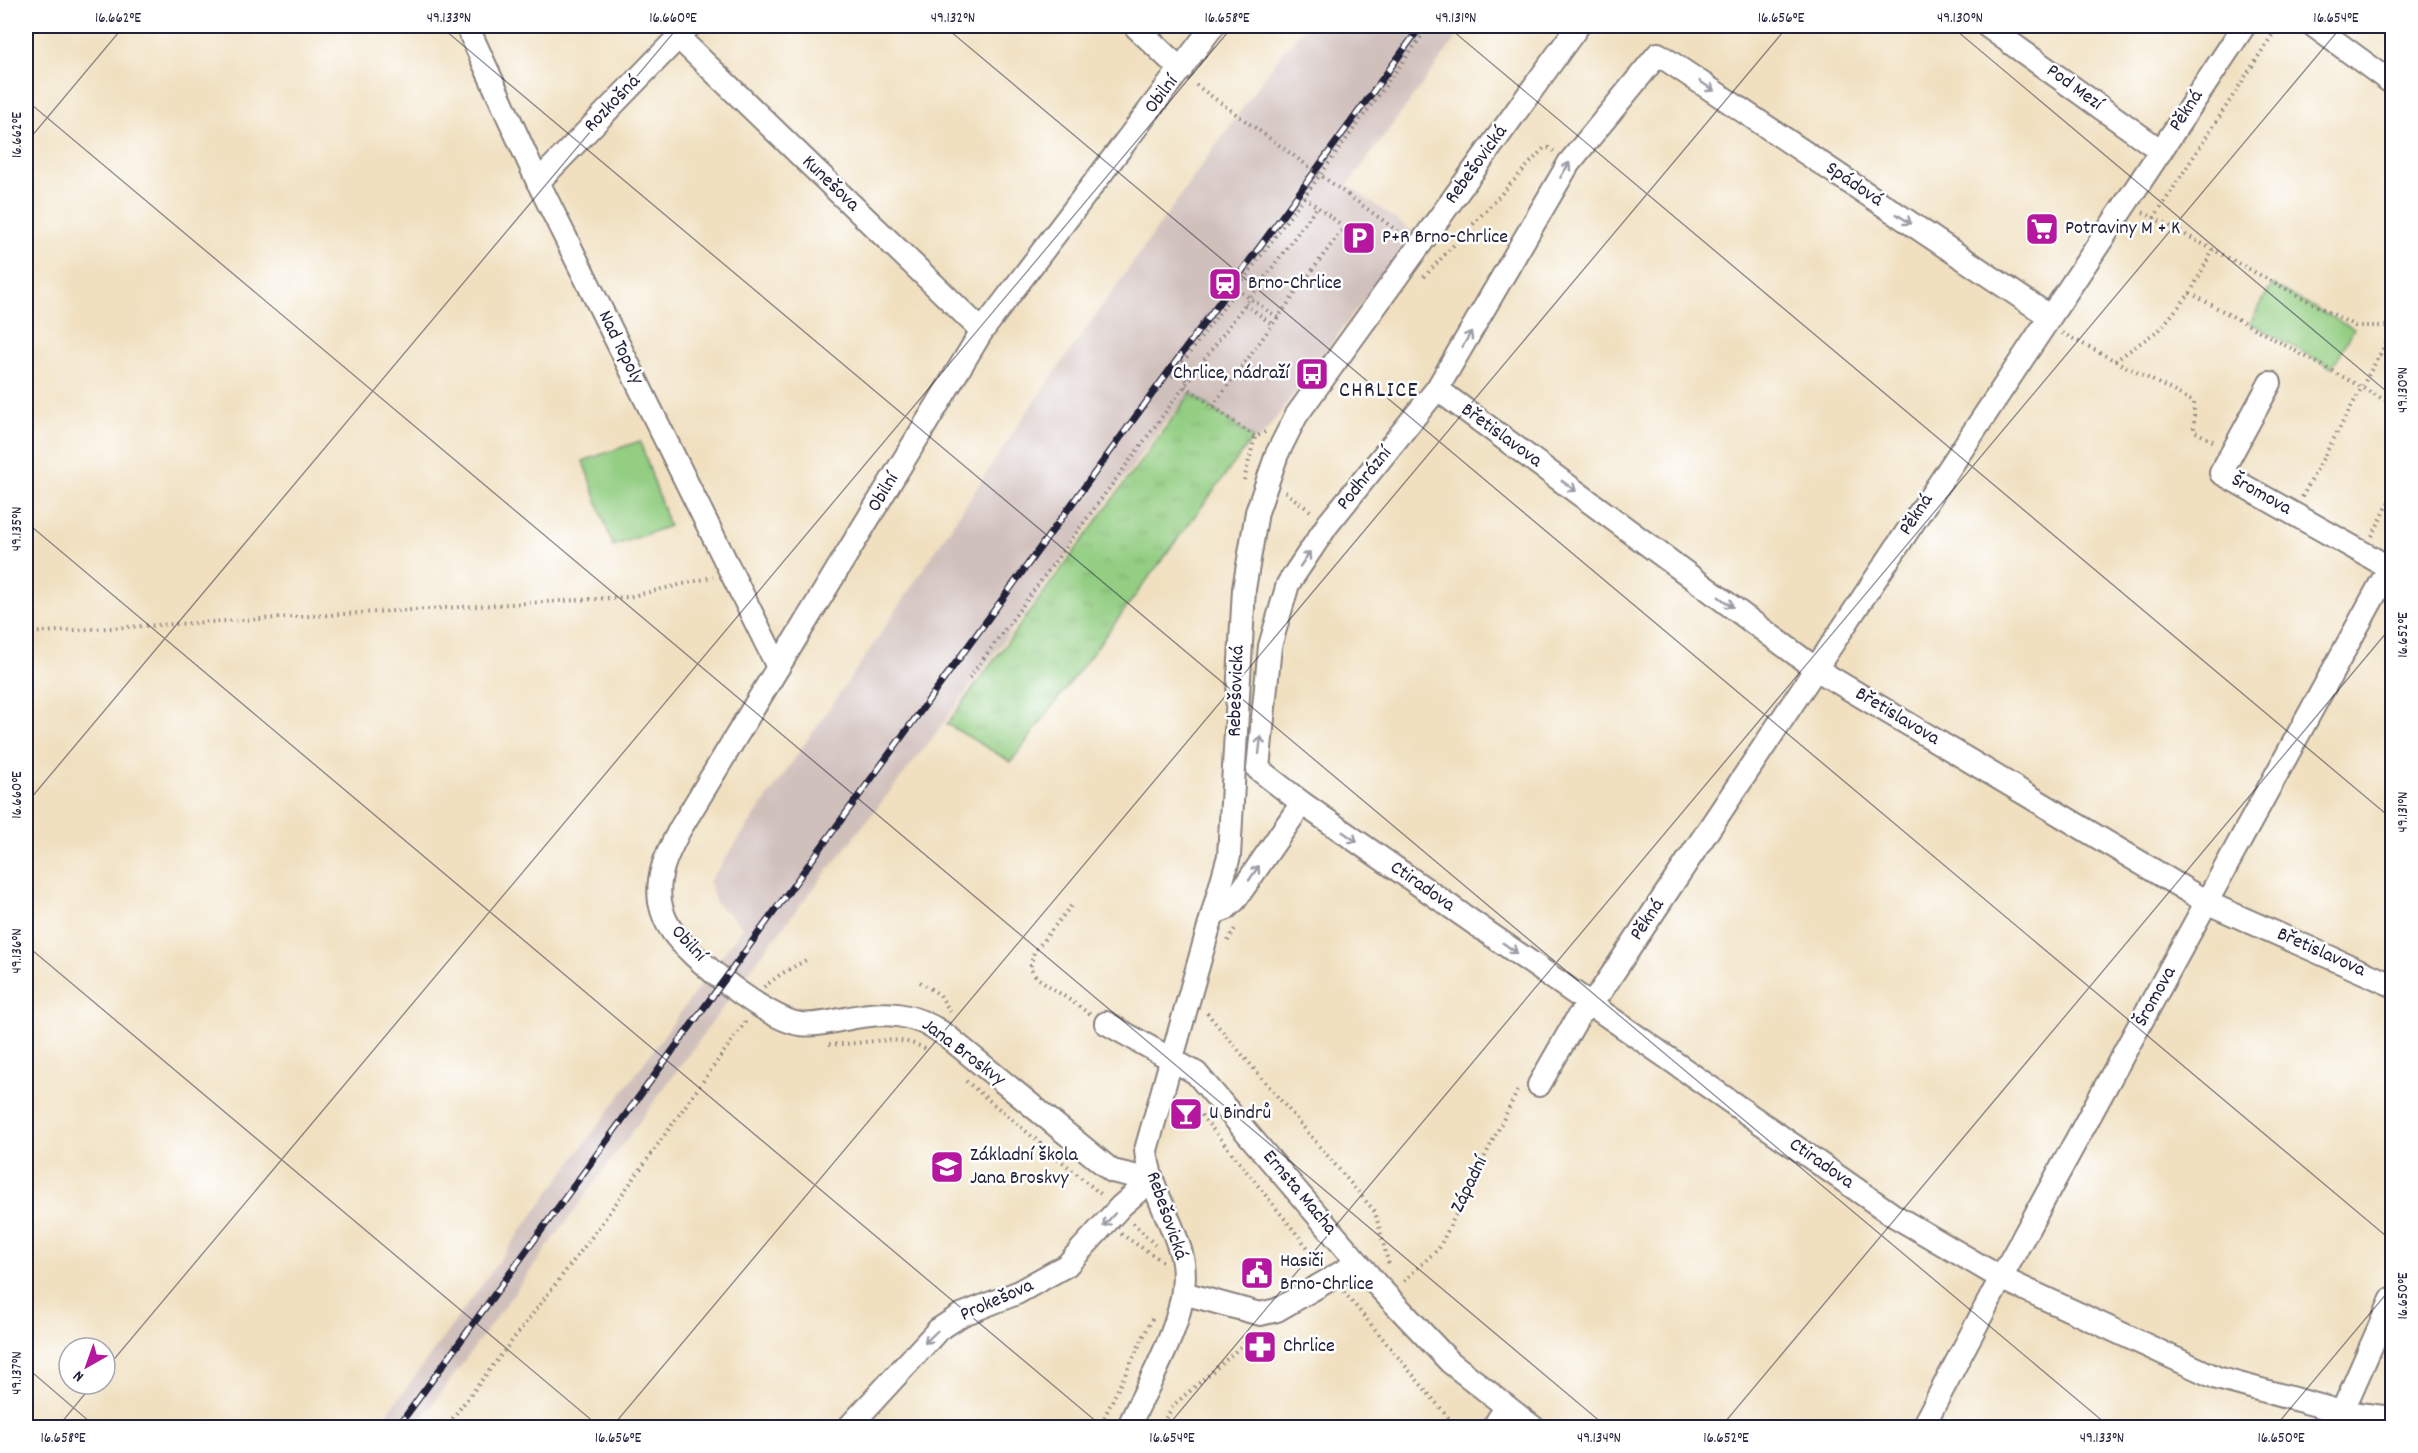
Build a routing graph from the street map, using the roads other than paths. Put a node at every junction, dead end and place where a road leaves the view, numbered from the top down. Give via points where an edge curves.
1 (467, 26) edge
2 (1136, 26) edge
3 (1213, 26) edge
4 (1578, 26) edge
5 (1987, 26) edge
6 (2244, 26) edge
7 (2314, 26) edge
8 (683, 31) edge
9 (1658, 54) joint
10 (1189, 78) junction
11 (2392, 83) edge
12 (2161, 151) junction
13 (538, 182) junction
14 (2049, 316) junction
15 (982, 331) junction
16 (2270, 383) dead end
17 (1437, 389) junction
18 (2391, 566) edge
19 (778, 667) junction
20 (1816, 669) junction
21 (1302, 803) junction
22 (2208, 903) junction
23 (1214, 913) junction
24 (724, 979) joint
25 (2392, 985) edge
26 (1590, 1004) junction
27 (1106, 1023) road end
28 (1171, 1061) junction
29 (1532, 1082) road end
30 (1151, 1180) junction
31 (1358, 1263) junction
32 (2001, 1278) junction
33 (1183, 1293) junction
34 (2392, 1299) edge
35 (1506, 1407) junction
36 (2342, 1412) junction
37 (2392, 1418) edge
38 (1543, 1424) edge
39 (848, 1428) edge
40 (1128, 1428) edge
41 (1493, 1428) edge
42 (1922, 1428) edge

1 - 13 street, Nad Topoly
2 - 10 street
3 - 10 street, Obilní
4 - 23 street, Rebešovická via 1296,416 1277,454 1257,512 1244,589 1231,835
5 - 12 street, Pod Mezí
6 - 12 street, Pěkná
7 - 11 street
8 - 13 street, Rozkošná
8 - 15 street, Kunešova
9 -> 14 street, Spádová
17 -> 9 street, Podhrázní via 1569,163
10 - 15 street, Obilní
12 - 14 street, Pěkná
13 - 19 street, Nad Topoly
14 - 20 street, Pěkná
15 - 19 street, Obilní
16 - 18 street, Šromova via 2221,473
17 -> 20 street, Břetislavova
21 -> 17 street, Podhrázní via 1263,776 1258,764 1270,646 1288,584 1328,524
18 - 22 street, Šromova
19 - 24 street, Obilní via 680,829 659,880 660,900 671,930
20 - 22 street, Břetislavova
20 - 26 street, Pěkná
23 -> 21 street via 1235,900
21 -> 26 street, Ctiradova
22 - 25 street, Břetislavova
22 - 32 street, Šromova
23 - 28 street, Rebešovická
24 - 30 street, Jana Broskvy via 755,1004 801,1024 892,1012 923,1021 948,1037 1112,1171
26 - 29 street
26 - 32 street, Ctiradova via 1893,1215
27 - 28 street, Ernsta Macha
28 - 30 street, Rebešovická via 1147,1144
28 - 31 street, Ernsta Macha via 1196,1073 1213,1090
30 - 33 street, Rebešovická via 1181,1252
30 -> 39 street, Prokešova via 1061,1269 1017,1293 961,1315 938,1330
31 - 33 street via 1277,1310 1260,1314
31 - 35 street, Ernsta Macha via 1450,1362
32 - 36 street, Ctiradova via 2217,1378
32 - 42 street, Šromova
33 - 40 street, Rebešovická via 1173,1329
34 - 36 street
35 - 38 street, Ernsta Macha
35 - 41 street
36 - 37 street, Ctiradova

